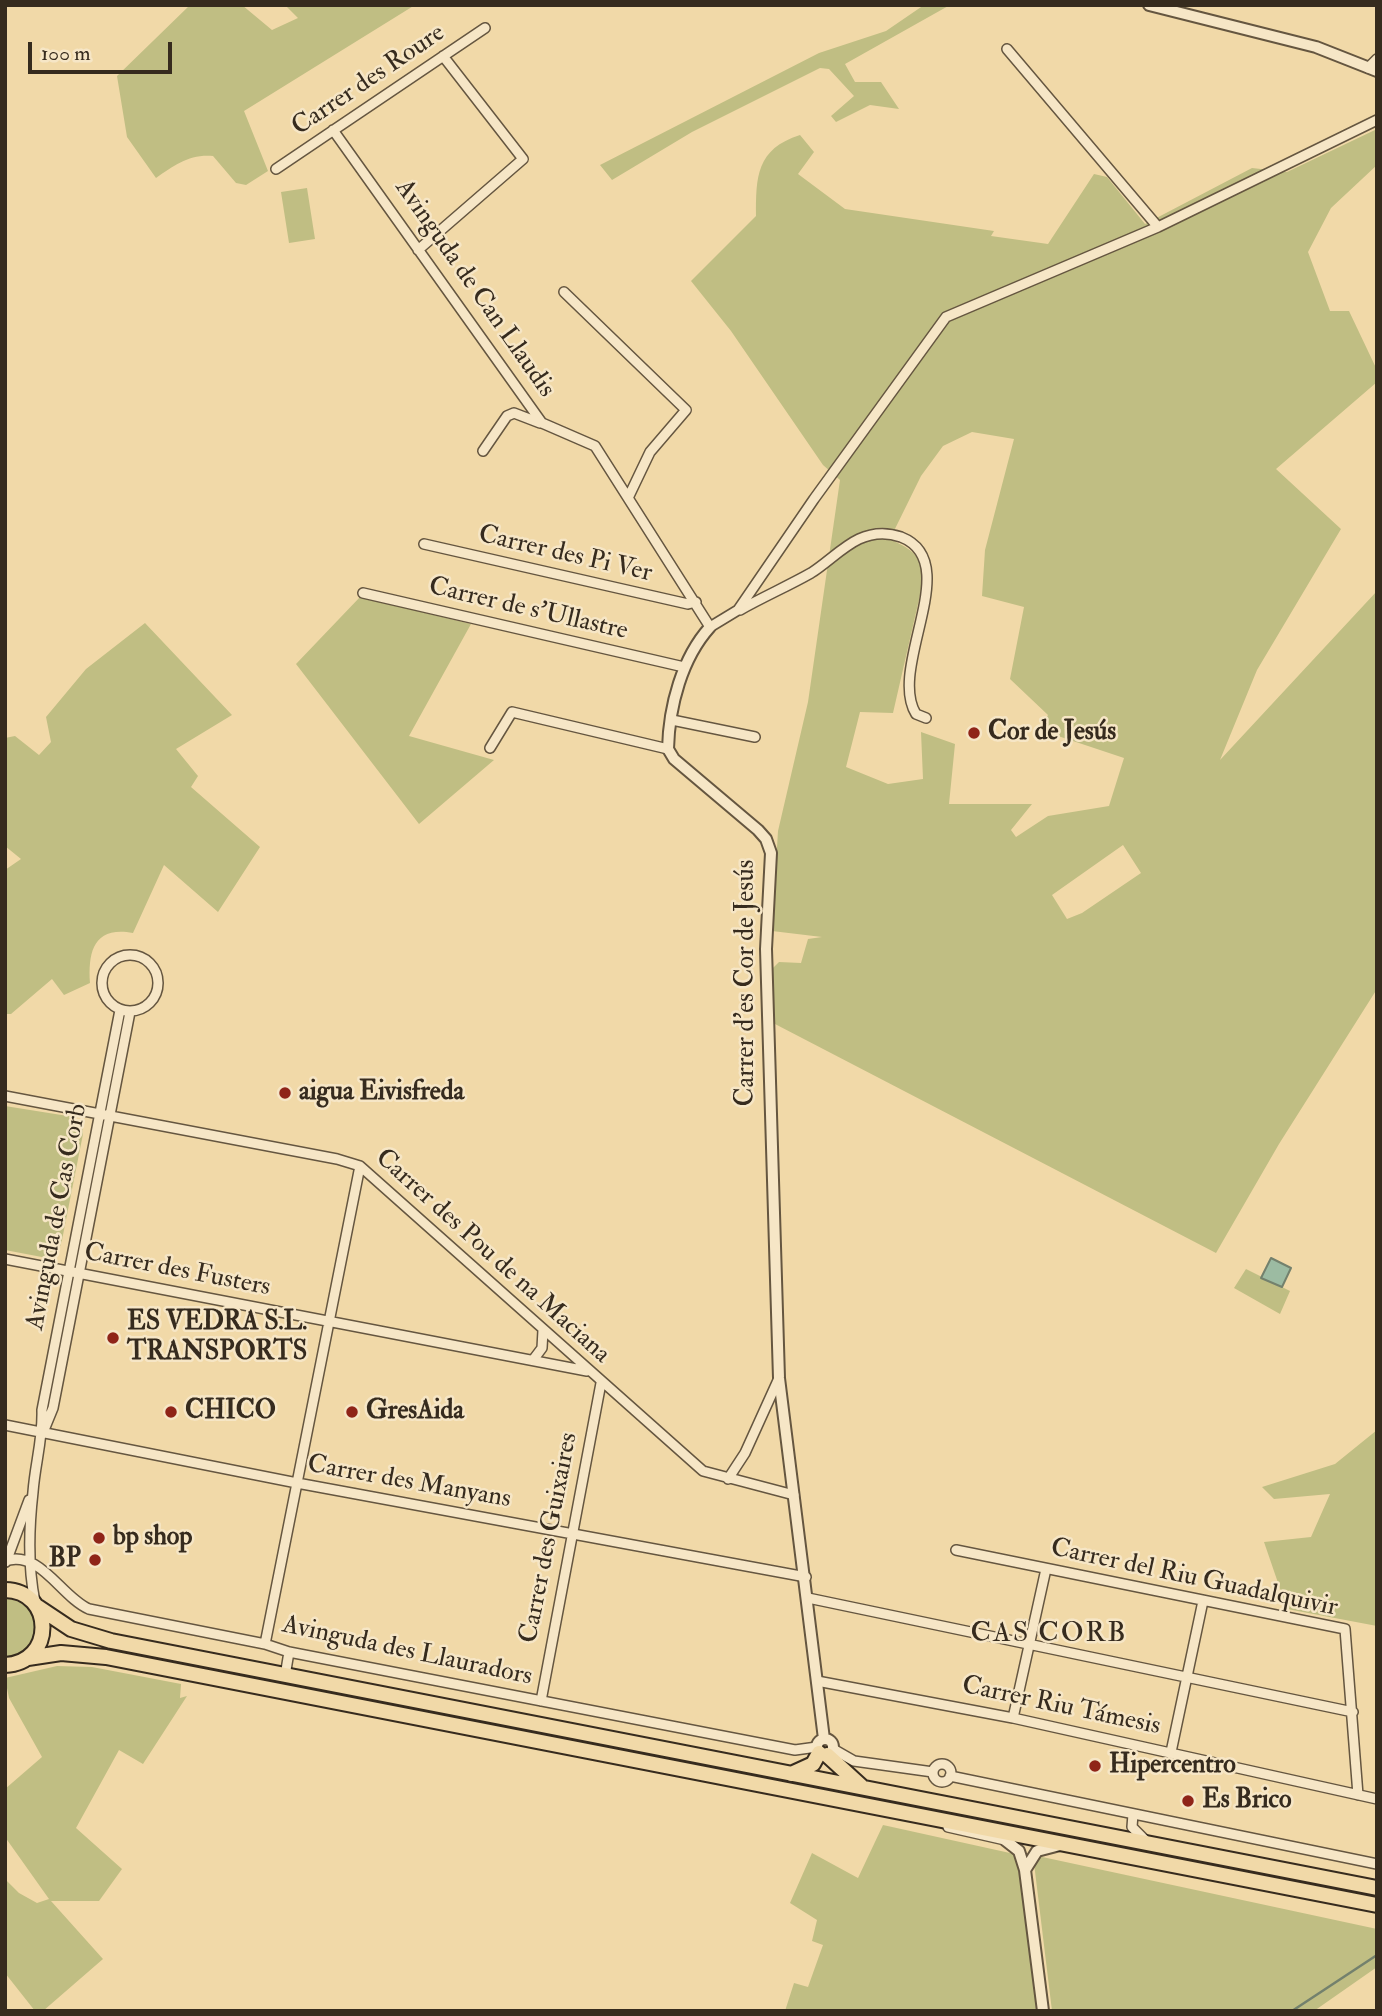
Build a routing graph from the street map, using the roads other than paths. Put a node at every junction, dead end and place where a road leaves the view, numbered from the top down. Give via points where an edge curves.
1 (1149, 5) edge
2 (485, 28) dead end
3 (1007, 49) dead end
4 (443, 56) junction
5 (1377, 59) edge
6 (1372, 69) edge
7 (1377, 120) edge
8 (333, 130) junction
9 (276, 169) dead end
10 (1158, 227) junction
11 (418, 250) junction
12 (564, 292) dead end
13 (542, 423) junction
14 (483, 452) dead end
15 (629, 496) junction
16 (424, 544) dead end
17 (363, 593) dead end
18 (696, 602) junction
19 (738, 610) junction
20 (710, 626) junction
21 (684, 667) junction
22 (926, 718) dead end
23 (672, 720) junction
24 (755, 737) dead end
25 (490, 748) dead end
26 (668, 749) junction
27 (125, 1011) junction
28 (5, 1096) edge
29 (99, 1115) junction
30 (110, 1117) junction
31 (360, 1166) junction
32 (5, 1259) edge
33 (69, 1271) junction
34 (80, 1273) junction
35 (330, 1321) junction
36 (543, 1330) junction
37 (533, 1360) junction
38 (589, 1372) junction
39 (779, 1378) junction
40 (601, 1383) junction
41 (5, 1424) edge
42 (43, 1432) junction
43 (728, 1479) junction
44 (297, 1483) junction
45 (33, 1492) junction
46 (794, 1495) junction
47 (20, 1526) junction
48 (571, 1534) junction
49 (5, 1546) edge
50 (957, 1550) dead end
51 (6, 1562) edge
52 (31, 1562) junction
53 (1046, 1569) junction
54 (806, 1577) junction
55 (5, 1590) edge
56 (808, 1598) junction
57 (1203, 1601) junction
58 (36, 1605) junction
59 (265, 1644) junction
60 (1029, 1644) junction
61 (289, 1652) junction
62 (28, 1658) junction
63 (5, 1665) edge
64 (285, 1676) junction
65 (1187, 1676) junction
66 (817, 1681) junction
67 (541, 1701) junction
68 (1353, 1712) junction
69 (1013, 1718) junction
70 (824, 1749) junction
71 (1171, 1752) junction
72 (791, 1774) junction
73 (865, 1788) junction
74 (1358, 1795) junction
75 (1377, 1800) edge
76 (1133, 1814) junction
77 (928, 1817) junction
78 (1005, 1840) joint
79 (1150, 1844) junction
80 (1068, 1845) junction
81 (1377, 1864) edge
82 (1025, 1870) junction
83 (1377, 1888) edge
84 (1377, 1905) edge
85 (1043, 2011) edge

1 - 6 street via 1306,45
2 - 4 street, Carrer des Roure
3 - 10 street
4 - 8 street, Carrer des Roure
4 - 11 street via 523,159
5 - 6 street
7 - 10 street
8 - 9 street, Carrer des Roure
8 - 11 street, Avinguda de Can Llaudis
10 - 19 street via 946,317
11 - 13 street, Avinguda de Can Llaudis
12 - 15 street via 686,410 650,452
13 - 14 street via 514,412
13 - 15 street, Avinguda de Can Llaudis via 595,446
15 - 18 street, Avinguda de Can Llaudis
16 - 18 street, Carrer des Pi Ver
17 - 21 street, Carrer de s'Ullastre
18 - 20 street, Avinguda de Can Llaudis
19 - 20 street
19 - 22 street via 809,574 858,539 879,533 911,541 923,557 929,578 907,692 916,713
20 - 21 street
21 - 23 street
23 - 24 street
23 - 26 street
25 - 26 street via 512,712
26 - 39 street, Carrer d'es Cor de Jesús via 758,830 771,853 766,949
27 - 27 street via 147,1007 159,984 154,967 139,956 112,961 102,978 105,998
27 - 29 street, Avinguda de Cas Corb
27 - 30 street, Avinguda de Cas Corb
28 - 29 street, Carrer des Pou de na Maciana
29 - 30 street, Carrer des Pou de na Maciana
29 - 33 street, Avinguda de Cas Corb
30 - 31 street, Carrer des Pou de na Maciana
30 - 34 street, Avinguda de Cas Corb
31 - 35 street
31 - 36 street, Carrer des Pou de na Maciana
32 - 33 street, Carrer des Fusters
33 - 34 street, Carrer des Fusters
33 - 42 street, Avinguda de Cas Corb via 43,1407
34 - 35 street, Carrer des Fusters
34 - 42 street, Avinguda de Cas Corb via 52,1411
35 - 37 street, Carrer des Fusters
35 - 44 street
36 - 37 street via 542,1348
36 - 38 street, Carrer des Pou de na Maciana
37 - 38 street, Carrer des Fusters
38 - 40 street, Carrer des Pou de na Maciana
39 - 43 street
39 - 46 street, Carrer d'es Cor de Jesús
40 - 43 street, Carrer des Pou de na Maciana via 703,1471
40 - 48 street, Carrer des Guixaires
41 - 42 street, Carrer des Manyans
42 - 44 street, Carrer des Manyans
42 - 45 street, Avinguda de Cas Corb
43 - 46 street, Carrer des Pou de na Maciana
44 - 48 street, Carrer des Manyans
44 - 59 street
45 - 47 street
45 - 52 street
46 - 54 street, Carrer d'es Cor de Jesús
47 - 49 street
47 - 51 street
48 - 54 street, Carrer des Manyans
48 - 67 street, Carrer des Guixaires
50 - 53 street, Carrer del Riu Guadalquivir
51 - 52 street
52 - 58 street
52 - 59 street, Avinguda des Llauradors via 76,1604 89,1609
53 - 57 street, Carrer del Riu Guadalquivir
53 - 60 street
54 - 56 street, Carrer d'es Cor de Jesús
55 - 58 main road via 19,1592
56 - 60 street
56 - 66 street, Carrer d'es Cor de Jesús
57 - 65 street
57 - 68 street, Carrer del Riu Guadalquivir via 1345,1629
58 - 62 main road via 44,1630 39,1646
58 - 64 main road via 60,1623 96,1638
59 - 61 street, Avinguda des Llauradors
60 - 65 street
60 - 69 street
61 - 64 street
61 - 67 street, Avinguda des Llauradors
62 - 63 main road
62 - 77 main road via 61,1653 106,1657
64 - 72 main road
65 - 68 street
65 - 71 street
66 - 69 street, Carrer Riu Támesis
66 - 70 street
67 - 70 street, Avinguda des Llauradors via 795,1750
68 - 74 street, Carrer del Riu Guadalquivir
69 - 71 street, Carrer Riu Támesis
70 - 72 main road via 813,1764
70 - 73 main road via 848,1777
70 - 76 street via 854,1760 933,1772 941,1782 950,1776
71 - 74 street, Carrer Riu Támesis
72 - 73 main road
73 - 79 main road
74 - 75 street, Carrer Riu Támesis
76 - 79 street via 1132,1827
76 - 81 street
77 - 78 street via 958,1830
77 - 80 main road
78 - 82 street via 1019,1851
79 - 83 main road
80 - 82 street via 1037,1851
80 - 84 main road
82 - 85 street

